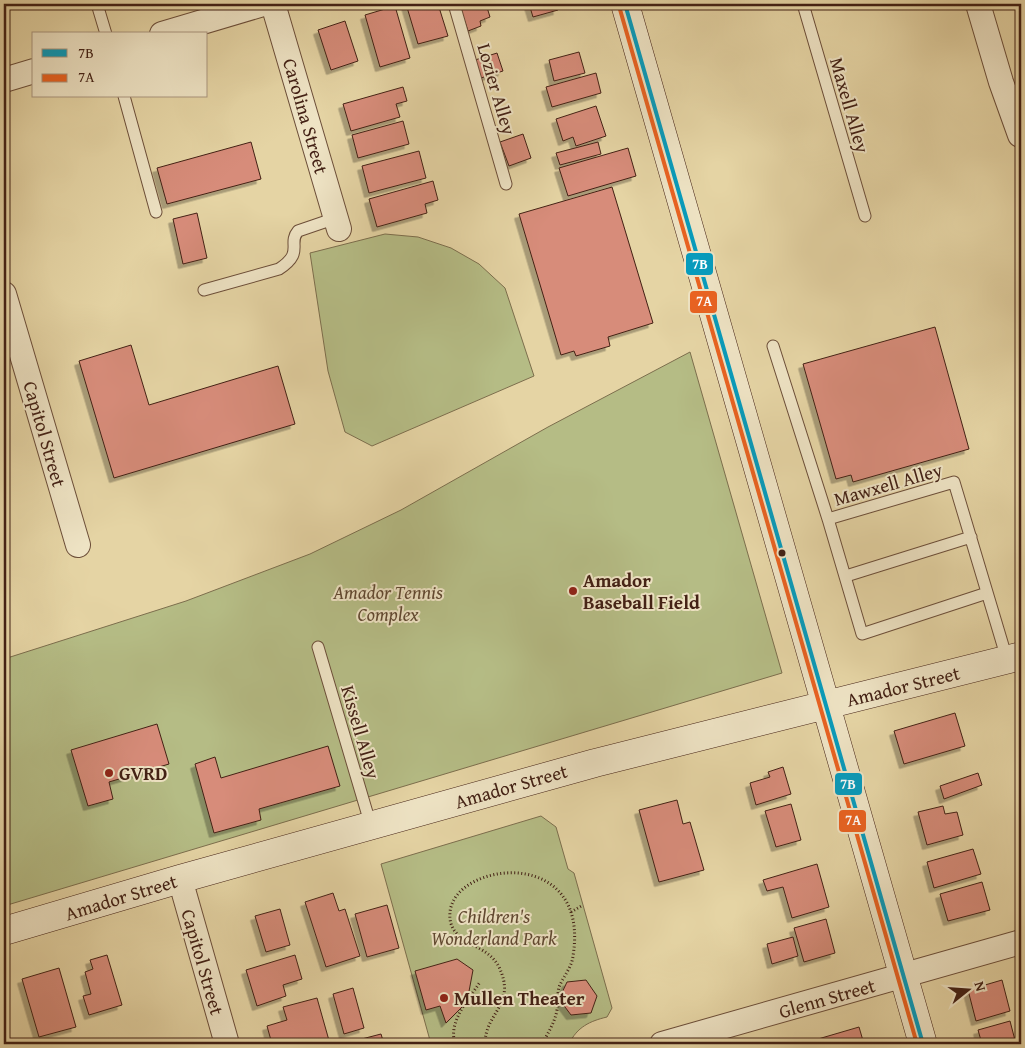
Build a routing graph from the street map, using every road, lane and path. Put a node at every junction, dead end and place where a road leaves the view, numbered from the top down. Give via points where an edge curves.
1 (97, 4) edge
2 (264, 4) edge
3 (273, 4) edge
4 (454, 4) edge
5 (625, 4) edge
6 (803, 4) edge
7 (978, 4) edge
8 (105, 32) edge
9 (169, 32) edge
10 (32, 72) edge
11 (4, 80) edge
12 (125, 98) edge
13 (1020, 135) dead end
14 (506, 184) dead end
15 (156, 212) dead end
16 (865, 216) dead end
17 (337, 223) joint
18 (204, 290) dead end
19 (4, 294) edge
20 (773, 346) dead end
21 (828, 519) junction
22 (970, 537) junction
23 (78, 545) dead end
24 (846, 576) junction
25 (987, 592) junction
26 (318, 647) dead end
27 (1014, 658) edge
28 (826, 706) junction
29 (371, 826) junction
30 (180, 879) junction
31 (583, 905) dead end
32 (571, 912) junction
33 (4, 931) edge
34 (1021, 942) edge
35 (903, 977) junction
36 (480, 982) dead end
37 (227, 1044) edge
38 (455, 1044) edge
39 (484, 1044) edge
40 (542, 1044) edge
41 (662, 1044) edge
42 (923, 1044) edge

1 - 8 lane
2 - 9 street
3 - 17 street, Carolina Street
4 - 14 lane, Lozier Alley
5 - 28 street
6 - 16 lane, Maxell Alley
7 - 13 street
10 - 11 street
12 - 15 lane
17 - 18 lane via 298,230 294,238 296,250 289,263 279,269
19 - 23 street, Capitol Street
20 - 21 lane, Mawxell Alley
21 - 22 lane, Mawxell Alley via 954,482
21 - 24 lane
22 - 24 lane
22 - 25 lane, Mawxell Alley
24 - 25 lane via 862,634
25 - 27 lane, Mawxell Alley
26 - 29 lane, Kissell Alley
27 - 28 street, Amador Street
28 - 29 street, Amador Street via 595,763
28 - 35 street
29 - 30 street, Amador Street
30 - 33 street, Amador Street
30 - 37 street, Capitol Street
31 - 32 path
32 - 39 path via 554,885 532,874 504,873 486,877 456,896 450,912 452,928 458,937 492,956 504,980 505,995 497,1014 488,1022
32 - 40 path via 573,958 558,989 555,1020
34 - 35 street, Glenn Street
35 - 41 street, Glenn Street
35 - 42 street
36 - 38 path via 452,1030

